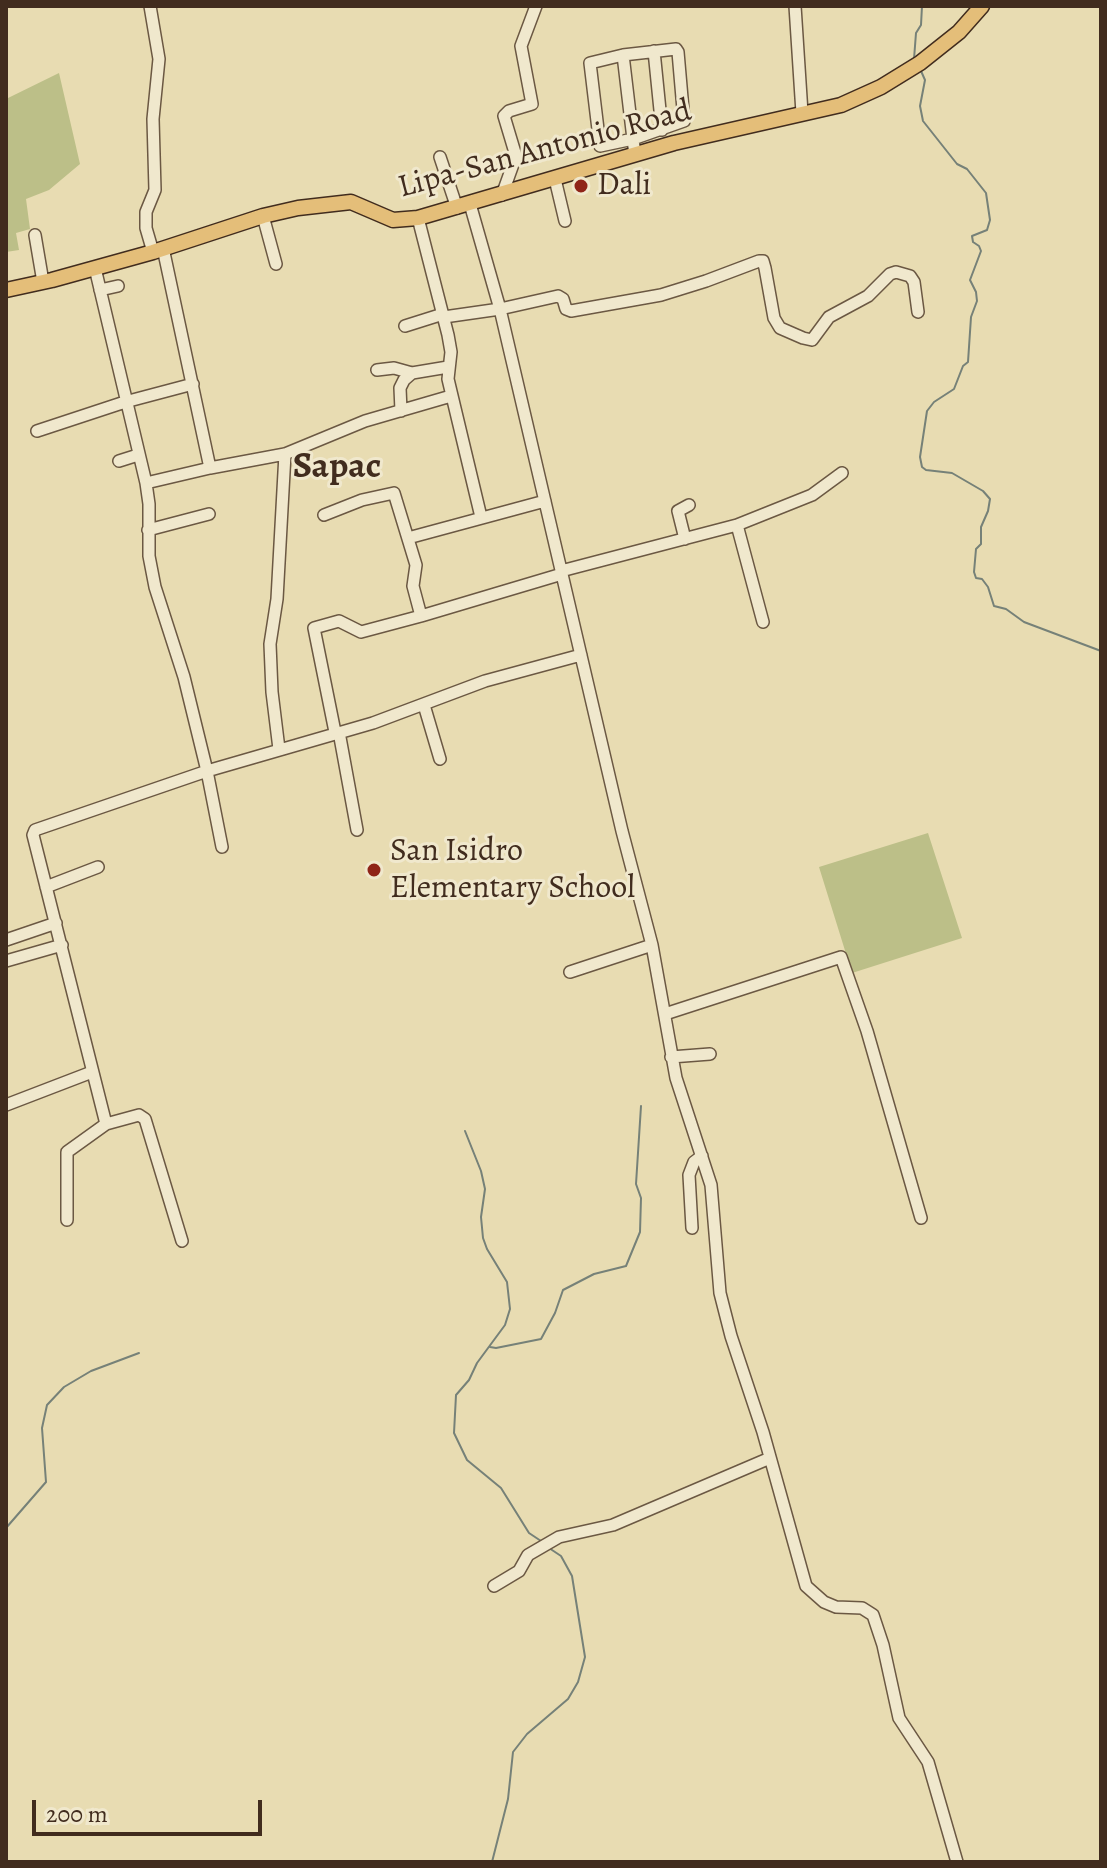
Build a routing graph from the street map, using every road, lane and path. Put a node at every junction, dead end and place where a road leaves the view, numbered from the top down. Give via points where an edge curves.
1 (150, 6) edge
2 (536, 6) edge
3 (795, 6) edge
4 (982, 6) edge
5 (654, 51) junction
6 (623, 55) junction
7 (802, 113) junction
8 (662, 130) junction
9 (633, 139) junction
10 (635, 155) junction
11 (440, 157) dead end
12 (555, 179) junction
13 (502, 195) junction
14 (464, 206) junction
15 (263, 216) junction
16 (418, 218) junction
17 (565, 221) dead end
18 (35, 235) dead end
19 (158, 250) junction
20 (276, 264) dead end
21 (95, 268) junction
22 (43, 282) junction
23 (118, 286) dead end
24 (6, 290) edge
25 (100, 290) junction
26 (500, 309) junction
27 (918, 312) dead end
28 (443, 316) junction
29 (405, 326) dead end
30 (448, 367) junction
31 (377, 370) dead end
32 (412, 373) junction
33 (193, 384) junction
34 (451, 396) junction
35 (125, 402) junction
36 (401, 411) junction
37 (37, 431) dead end
38 (285, 454) junction
39 (138, 455) junction
40 (119, 461) dead end
41 (210, 468) junction
42 (842, 473) dead end
43 (146, 483) junction
44 (545, 501) junction
45 (689, 505) dead end
46 (209, 514) dead end
47 (324, 515) dead end
48 (481, 517) junction
49 (737, 525) junction
50 (148, 530) junction
51 (408, 538) junction
52 (685, 539) junction
53 (562, 573) junction
54 (421, 616) junction
55 (763, 622) dead end
56 (581, 655) junction
57 (424, 705) junction
58 (337, 732) junction
59 (279, 749) junction
60 (440, 759) dead end
61 (207, 771) junction
62 (357, 830) dead end
63 (222, 847) dead end
64 (98, 867) dead end
65 (46, 887) junction
66 (56, 923) junction
67 (6, 940) edge
68 (62, 945) junction
69 (652, 945) junction
70 (6, 961) edge
71 (570, 972) dead end
72 (665, 1014) junction
73 (710, 1054) dead end
74 (671, 1057) junction
75 (92, 1072) junction
76 (6, 1105) edge
77 (106, 1124) junction
78 (702, 1156) junction
79 (921, 1218) dead end
80 (67, 1220) dead end
81 (692, 1228) dead end
82 (182, 1241) dead end
83 (770, 1458) junction
84 (494, 1586) dead end
85 (957, 1862) edge

1 - 19 street via 159,59 153,119 155,190 146,228
2 - 13 street via 521,46 532,104 504,116 516,156
3 - 7 street
4 - 7 main road, Lipa-San Antonio Road via 917,65 855,99
5 - 6 street
5 - 8 street
5 - 8 street via 678,52 684,121
6 - 9 street
6 - 9 street via 589,67 598,145
7 - 10 main road, Lipa-San Antonio Road
8 - 9 street
9 - 10 street
10 - 12 main road, Lipa-San Antonio Road
11 - 14 street
12 - 13 main road, Lipa-San Antonio Road
12 - 17 street
13 - 14 main road, Lipa-San Antonio Road
14 - 16 main road, Lipa-San Antonio Road
14 - 26 street
15 - 16 main road, Lipa-San Antonio Road via 341,201 393,220
15 - 19 main road, Lipa-San Antonio Road
15 - 20 street
16 - 28 street
18 - 22 street
19 - 21 main road, Lipa-San Antonio Road
19 - 33 street
21 - 22 main road, Lipa-San Antonio Road
21 - 25 street
22 - 24 main road, Lipa-San Antonio Road
23 - 25 street
25 - 35 street
26 - 27 street via 558,296 571,311 661,295 763,261 774,318 780,328 803,338 812,340 829,317 868,296 896,272 914,282
26 - 28 street
26 - 44 street
28 - 29 street
28 - 30 street via 451,352
30 - 32 street
30 - 34 street
31 - 32 street
32 - 36 street via 400,388
33 - 35 street
33 - 41 street
34 - 36 street
34 - 48 street
35 - 37 street
35 - 39 street
36 - 38 street
38 - 41 street
38 - 59 street via 270,644
39 - 40 street
39 - 43 street
41 - 43 street
42 - 49 street via 799,502
43 - 50 street
44 - 48 street
44 - 53 street
45 - 52 street via 678,511
46 - 50 street
47 - 51 street via 394,493
48 - 51 street
49 - 52 street
49 - 55 street
50 - 61 street via 155,587
51 - 54 street
52 - 53 street
53 - 54 street
53 - 56 street
54 - 58 street via 361,632 339,621 314,628
56 - 57 street via 485,681
56 - 69 street
57 - 58 street
57 - 60 street
58 - 59 street
58 - 62 street
59 - 61 street
61 - 63 street
61 - 65 street via 35,830
64 - 65 street
65 - 66 street
66 - 67 street
66 - 68 street
68 - 70 street
68 - 75 street
69 - 71 street
69 - 72 street
72 - 74 street
72 - 79 street via 841,957
73 - 74 street
74 - 78 street
75 - 76 street
75 - 77 street
77 - 80 street via 67,1152
77 - 82 street via 135,1115 145,1119
78 - 81 street via 689,1175
78 - 83 street via 711,1185 720,1293
83 - 84 street via 613,1525 565,1535 528,1555 519,1571
83 - 85 street via 806,1586 824,1602 870,1611 877,1622 899,1718 928,1762

